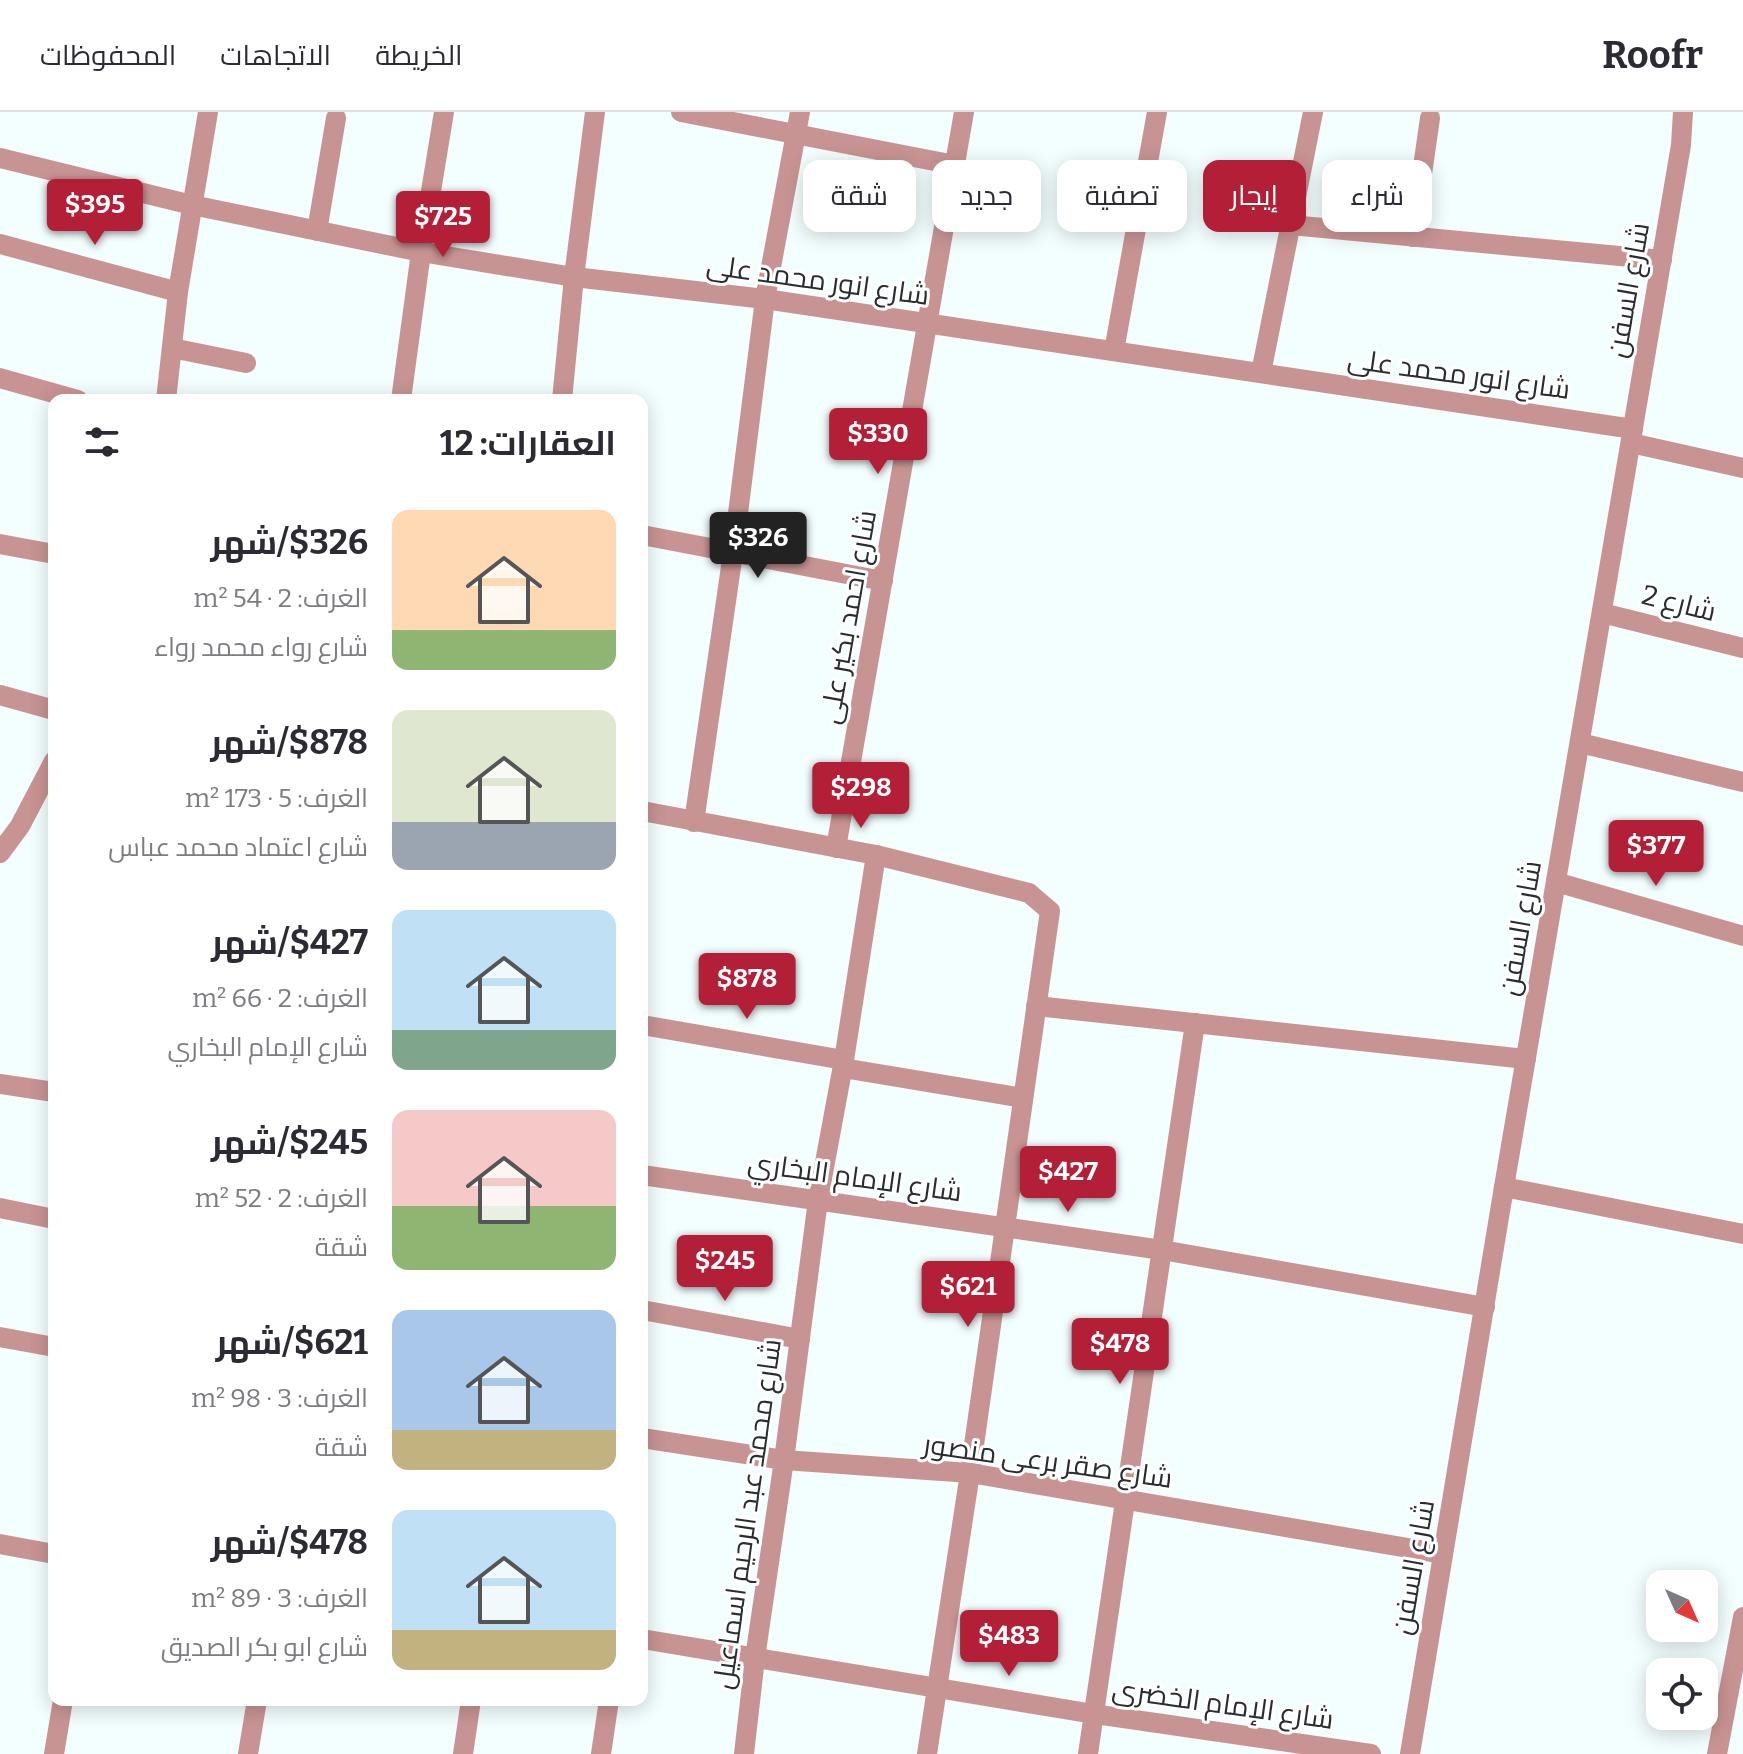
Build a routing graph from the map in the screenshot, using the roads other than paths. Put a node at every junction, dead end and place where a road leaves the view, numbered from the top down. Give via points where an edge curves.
1 (208, 112) edge
2 (444, 112) edge
3 (595, 112) edge
4 (681, 112) edge
5 (800, 112) edge
6 (964, 112) edge
7 (1157, 112) edge
8 (1313, 112) edge
9 (1683, 112) edge
10 (336, 118) dead end
11 (1430, 118) dead end
12 (796, 133) junction
13 (0, 158) edge
14 (932, 160) edge
15 (956, 160) edge
16 (1304, 160) edge
17 (192, 205) junction
18 (1306, 226) edge
19 (317, 231) junction
20 (943, 232) edge
21 (1290, 232) edge
22 (1413, 237) junction
23 (0, 244) edge
24 (421, 252) junction
25 (1662, 260) junction
26 (574, 277) junction
27 (178, 292) junction
28 (765, 299) junction
29 (927, 324) junction
30 (172, 348) junction
31 (1114, 351) junction
32 (246, 363) dead end
33 (1261, 373) junction
34 (0, 378) edge
35 (57, 394) edge
36 (167, 394) edge
37 (402, 394) edge
38 (563, 394) edge
39 (1632, 436) junction
40 (1743, 468) edge
41 (648, 536) edge
42 (0, 544) edge
43 (48, 553) edge
44 (733, 553) junction
45 (883, 581) junction
46 (1602, 613) junction
47 (1743, 648) edge
48 (0, 695) edge
49 (48, 708) edge
50 (1580, 743) junction
51 (48, 772) edge
52 (1743, 782) edge
53 (648, 812) edge
54 (694, 822) junction
55 (836, 848) junction
56 (0, 853) edge
57 (876, 855) junction
58 (1556, 882) junction
59 (1743, 936) edge
60 (1036, 1006) junction
61 (1195, 1023) junction
62 (648, 1026) edge
63 (1526, 1059) junction
64 (843, 1064) junction
65 (0, 1084) edge
66 (48, 1091) edge
67 (1023, 1098) junction
68 (648, 1176) edge
69 (1504, 1187) junction
70 (818, 1200) junction
71 (0, 1208) edge
72 (48, 1218) edge
73 (1004, 1227) junction
74 (1743, 1234) edge
75 (1162, 1250) junction
76 (1485, 1307) junction
77 (648, 1311) edge
78 (0, 1337) edge
79 (800, 1339) junction
80 (48, 1346) edge
81 (648, 1439) edge
82 (784, 1460) junction
83 (970, 1473) junction
84 (1126, 1500) junction
85 (0, 1544) edge
86 (48, 1553) edge
87 (1443, 1554) junction
88 (1743, 1617) edge
89 (648, 1640) edge
90 (755, 1658) junction
91 (937, 1689) junction
92 (62, 1706) edge
93 (256, 1706) edge
94 (470, 1706) edge
95 (608, 1706) edge
96 (1094, 1714) junction
97 (54, 1754) edge
98 (248, 1754) edge
99 (463, 1754) edge
100 (601, 1754) edge
101 (744, 1754) edge
102 (927, 1754) edge
103 (1088, 1754) edge
104 (1371, 1754) edge
105 (1410, 1754) edge
106 (1717, 1754) edge

1 - 17 street
2 - 24 street
3 - 26 street
4 - 12 street
5 - 12 street
6 - 15 street, شارع احمد بكير على
7 - 31 street
8 - 16 street
9 - 25 street, شارع السفن
10 - 19 street
11 - 22 street
12 - 14 street
12 - 28 street
13 - 17 street, شارع انور محمد على
17 - 19 street, شارع انور محمد على
17 - 27 street
18 - 22 street
19 - 24 street, شارع انور محمد على
20 - 29 street, شارع احمد بكير على
21 - 33 street
22 - 25 street
23 - 27 street
24 - 26 street, شارع انور محمد على
24 - 37 street
25 - 39 street, شارع السفن
26 - 28 street, شارع انور محمد على
26 - 38 street
27 - 30 street
28 - 29 street, شارع انور محمد على
28 - 44 street
29 - 31 street, شارع انور محمد على
29 - 45 street, شارع احمد بكير على
30 - 32 street
30 - 36 street
31 - 33 street, شارع انور محمد على
33 - 39 street, شارع انور محمد على
34 - 35 street
39 - 40 street, شارع انور محمد على
39 - 46 street, شارع السفن
41 - 44 street
42 - 43 street
44 - 45 street
44 - 54 street
45 - 55 street, شارع احمد بكير على
46 - 47 street, شارع 2
46 - 50 street, شارع السفن
48 - 49 street
50 - 52 street
50 - 58 street, شارع السفن
51 - 56 street
53 - 54 street
54 - 55 street
55 - 57 street
57 - 60 street via 1029,893 1050,911
57 - 64 street, شارع محمد عبد الرحيم اسماعيل
58 - 59 street
58 - 63 street, شارع السفن
60 - 61 street
60 - 67 street
61 - 63 street
61 - 75 street
62 - 64 street
63 - 69 street, شارع السفن
64 - 67 street
64 - 70 street, شارع محمد عبد الرحيم اسماعيل
65 - 66 street
67 - 73 street
68 - 70 street, شارع الإمام البخاري
69 - 74 street
69 - 76 street, شارع السفن
70 - 73 street, شارع الإمام البخاري
70 - 79 street, شارع محمد عبد الرحيم اسماعيل
71 - 72 street
73 - 75 street, شارع الإمام البخاري
73 - 83 street
75 - 76 street, شارع الإمام البخاري
75 - 84 street
76 - 87 street, شارع السفن
77 - 79 street
78 - 80 street
79 - 82 street, شارع محمد عبد الرحيم اسماعيل
81 - 82 street, شارع صقر برعى منصور
82 - 83 street, شارع صقر برعى منصور
82 - 90 street, شارع محمد عبد الرحيم اسماعيل
83 - 84 street, شارع صقر برعى منصور
83 - 91 street
84 - 87 street, شارع صقر برعى منصور
84 - 96 street
85 - 86 street
87 - 105 street, شارع السفن
88 - 106 street
89 - 90 street, شارع الإمام الخضرى
90 - 91 street, شارع الإمام الخضرى
90 - 101 street, شارع محمد عبد الرحيم اسماعيل
91 - 96 street, شارع الإمام الخضرى
91 - 102 street
92 - 97 street
93 - 98 street
94 - 99 street
95 - 100 street
96 - 103 street
96 - 104 street, شارع الإمام الخضرى

